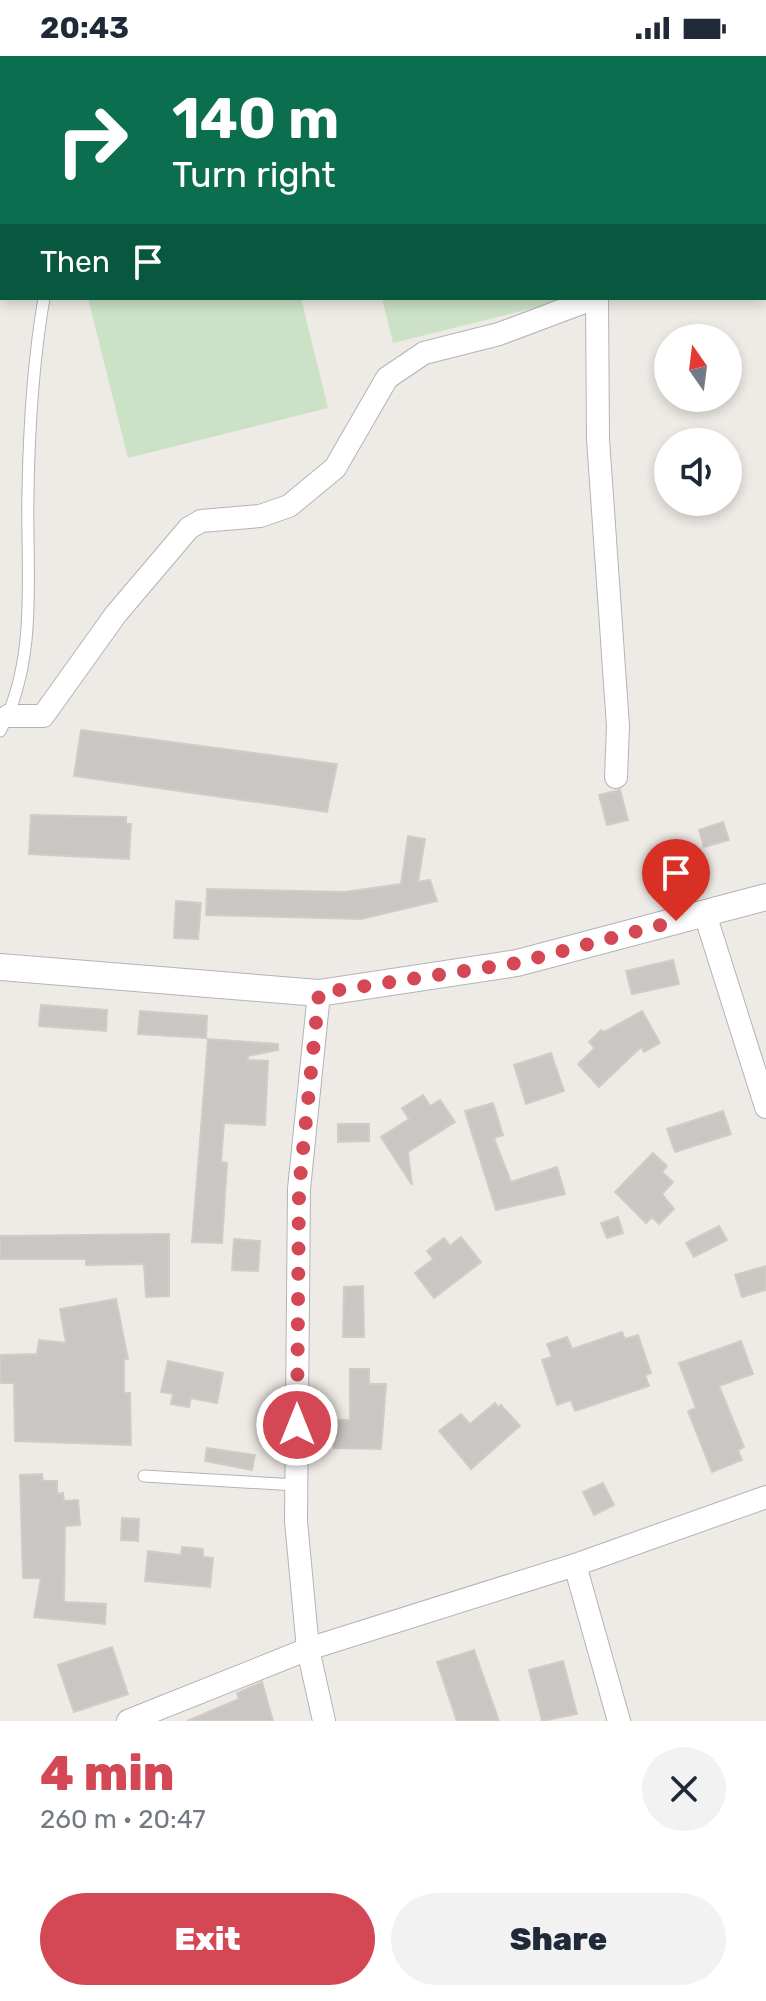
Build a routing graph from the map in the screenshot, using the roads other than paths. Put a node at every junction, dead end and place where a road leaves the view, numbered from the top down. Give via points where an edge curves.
1 (44, 300) edge
2 (591, 300) edge
3 (596, 300) edge
4 (4, 724) edge
5 (616, 777) dead end
6 (766, 897) edge
7 (705, 914) junction
8 (0, 967) edge
9 (319, 993) junction
10 (766, 1107) edge
11 (144, 1476) dead end
12 (296, 1485) junction
13 (766, 1497) edge
14 (575, 1565) junction
15 (308, 1649) junction
16 (128, 1721) edge
17 (324, 1721) edge
18 (619, 1721) edge

1 - 4 lane via 34,359 28,624
2 - 4 street via 499,334 424,353 387,378 335,468 289,506 260,516 201,521 189,528 116,614 43,716
3 - 5 street via 598,439 618,726
6 - 7 street
7 - 9 street via 517,963
7 - 10 street
8 - 9 street
9 - 12 street via 299,1189
11 - 12 lane
12 - 15 street
13 - 14 street
14 - 15 street
14 - 18 street
15 - 16 street
15 - 17 street

